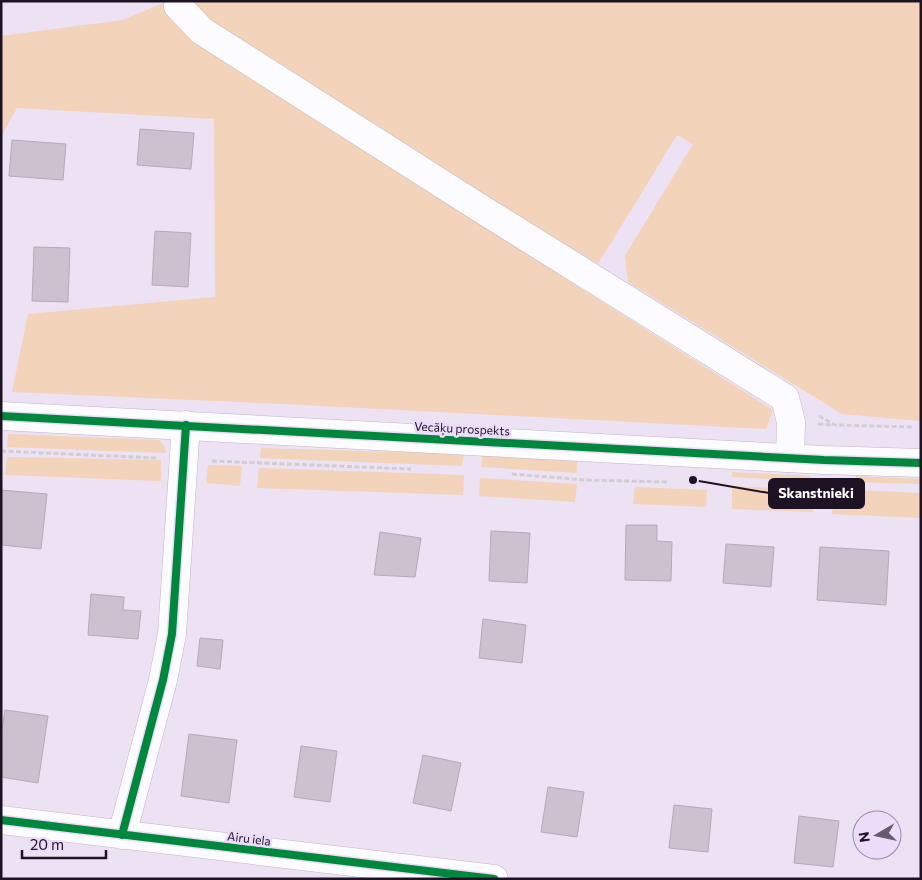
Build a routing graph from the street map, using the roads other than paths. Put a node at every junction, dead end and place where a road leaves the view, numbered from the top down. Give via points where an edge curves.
1 (178, 6) dead end
2 (1, 416) edge
3 (186, 425) junction
4 (790, 458) junction
5 (921, 463) edge
6 (1, 820) edge
7 (122, 835) junction
8 (494, 879) edge

1 - 4 main road via 202,32 785,398 791,422
2 - 3 main road, Vecāķu prospekts
3 - 4 main road, Vecāķu prospekts
3 - 7 main road via 172,634
4 - 5 main road, Vecāķu prospekts
6 - 7 main road, Airu iela
7 - 8 main road, Airu iela

